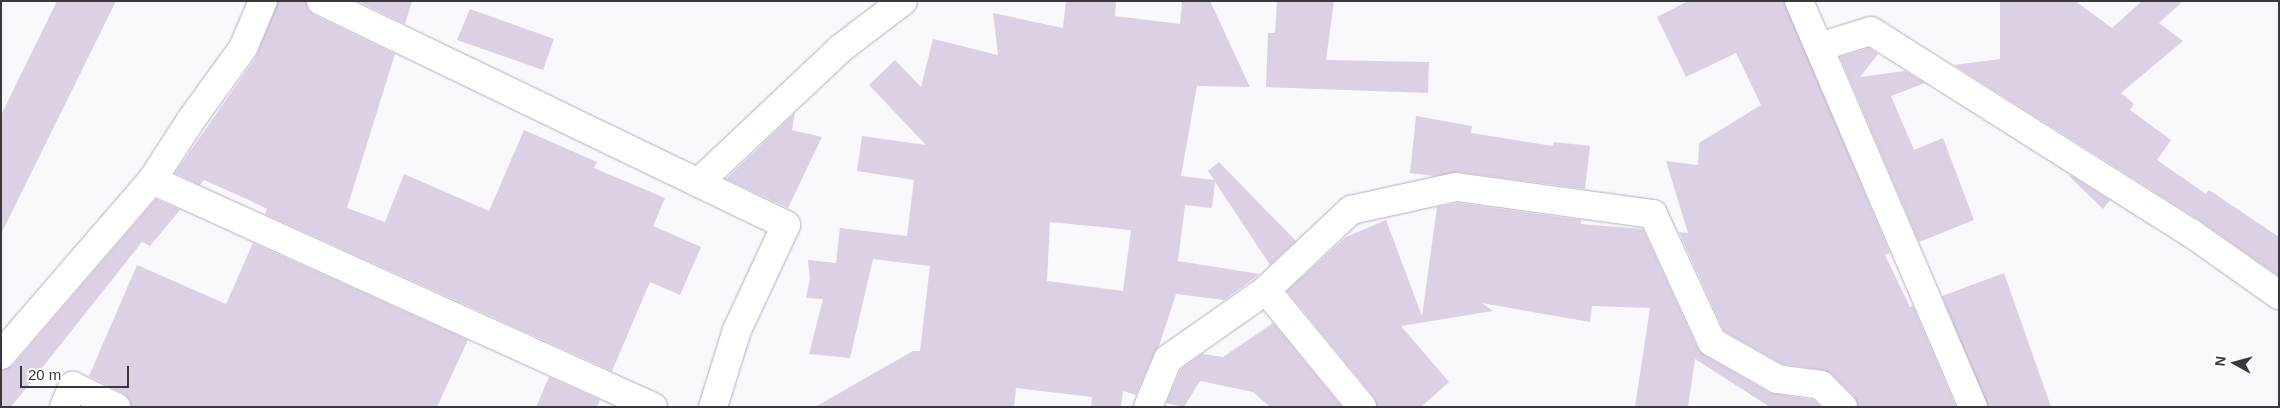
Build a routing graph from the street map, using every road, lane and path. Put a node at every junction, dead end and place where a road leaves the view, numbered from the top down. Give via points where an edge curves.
1 (263, 1) edge
2 (321, 1) edge
3 (903, 1) edge
4 (1799, 1) edge
5 (1819, 47) junction
6 (152, 180) junction
7 (698, 183) junction
8 (1266, 290) junction
9 (2279, 295) edge
10 (1, 356) edge
11 (64, 407) edge
12 (116, 407) edge
13 (653, 407) edge
14 (713, 407) edge
15 (1148, 407) edge
16 (1362, 407) edge
17 (1844, 407) edge
18 (1972, 407) edge

1 - 6 street via 243,48
2 - 7 street
3 - 7 street via 840,49
4 - 5 street
5 - 9 street via 1871,31 2192,233
5 - 18 street
6 - 10 street
6 - 13 street
7 - 14 street via 786,224 737,330
8 - 15 street via 1168,359
8 - 16 street
8 - 17 street via 1351,210 1456,186 1653,214 1712,342 1777,379 1821,385
11 - 12 street via 73,386

